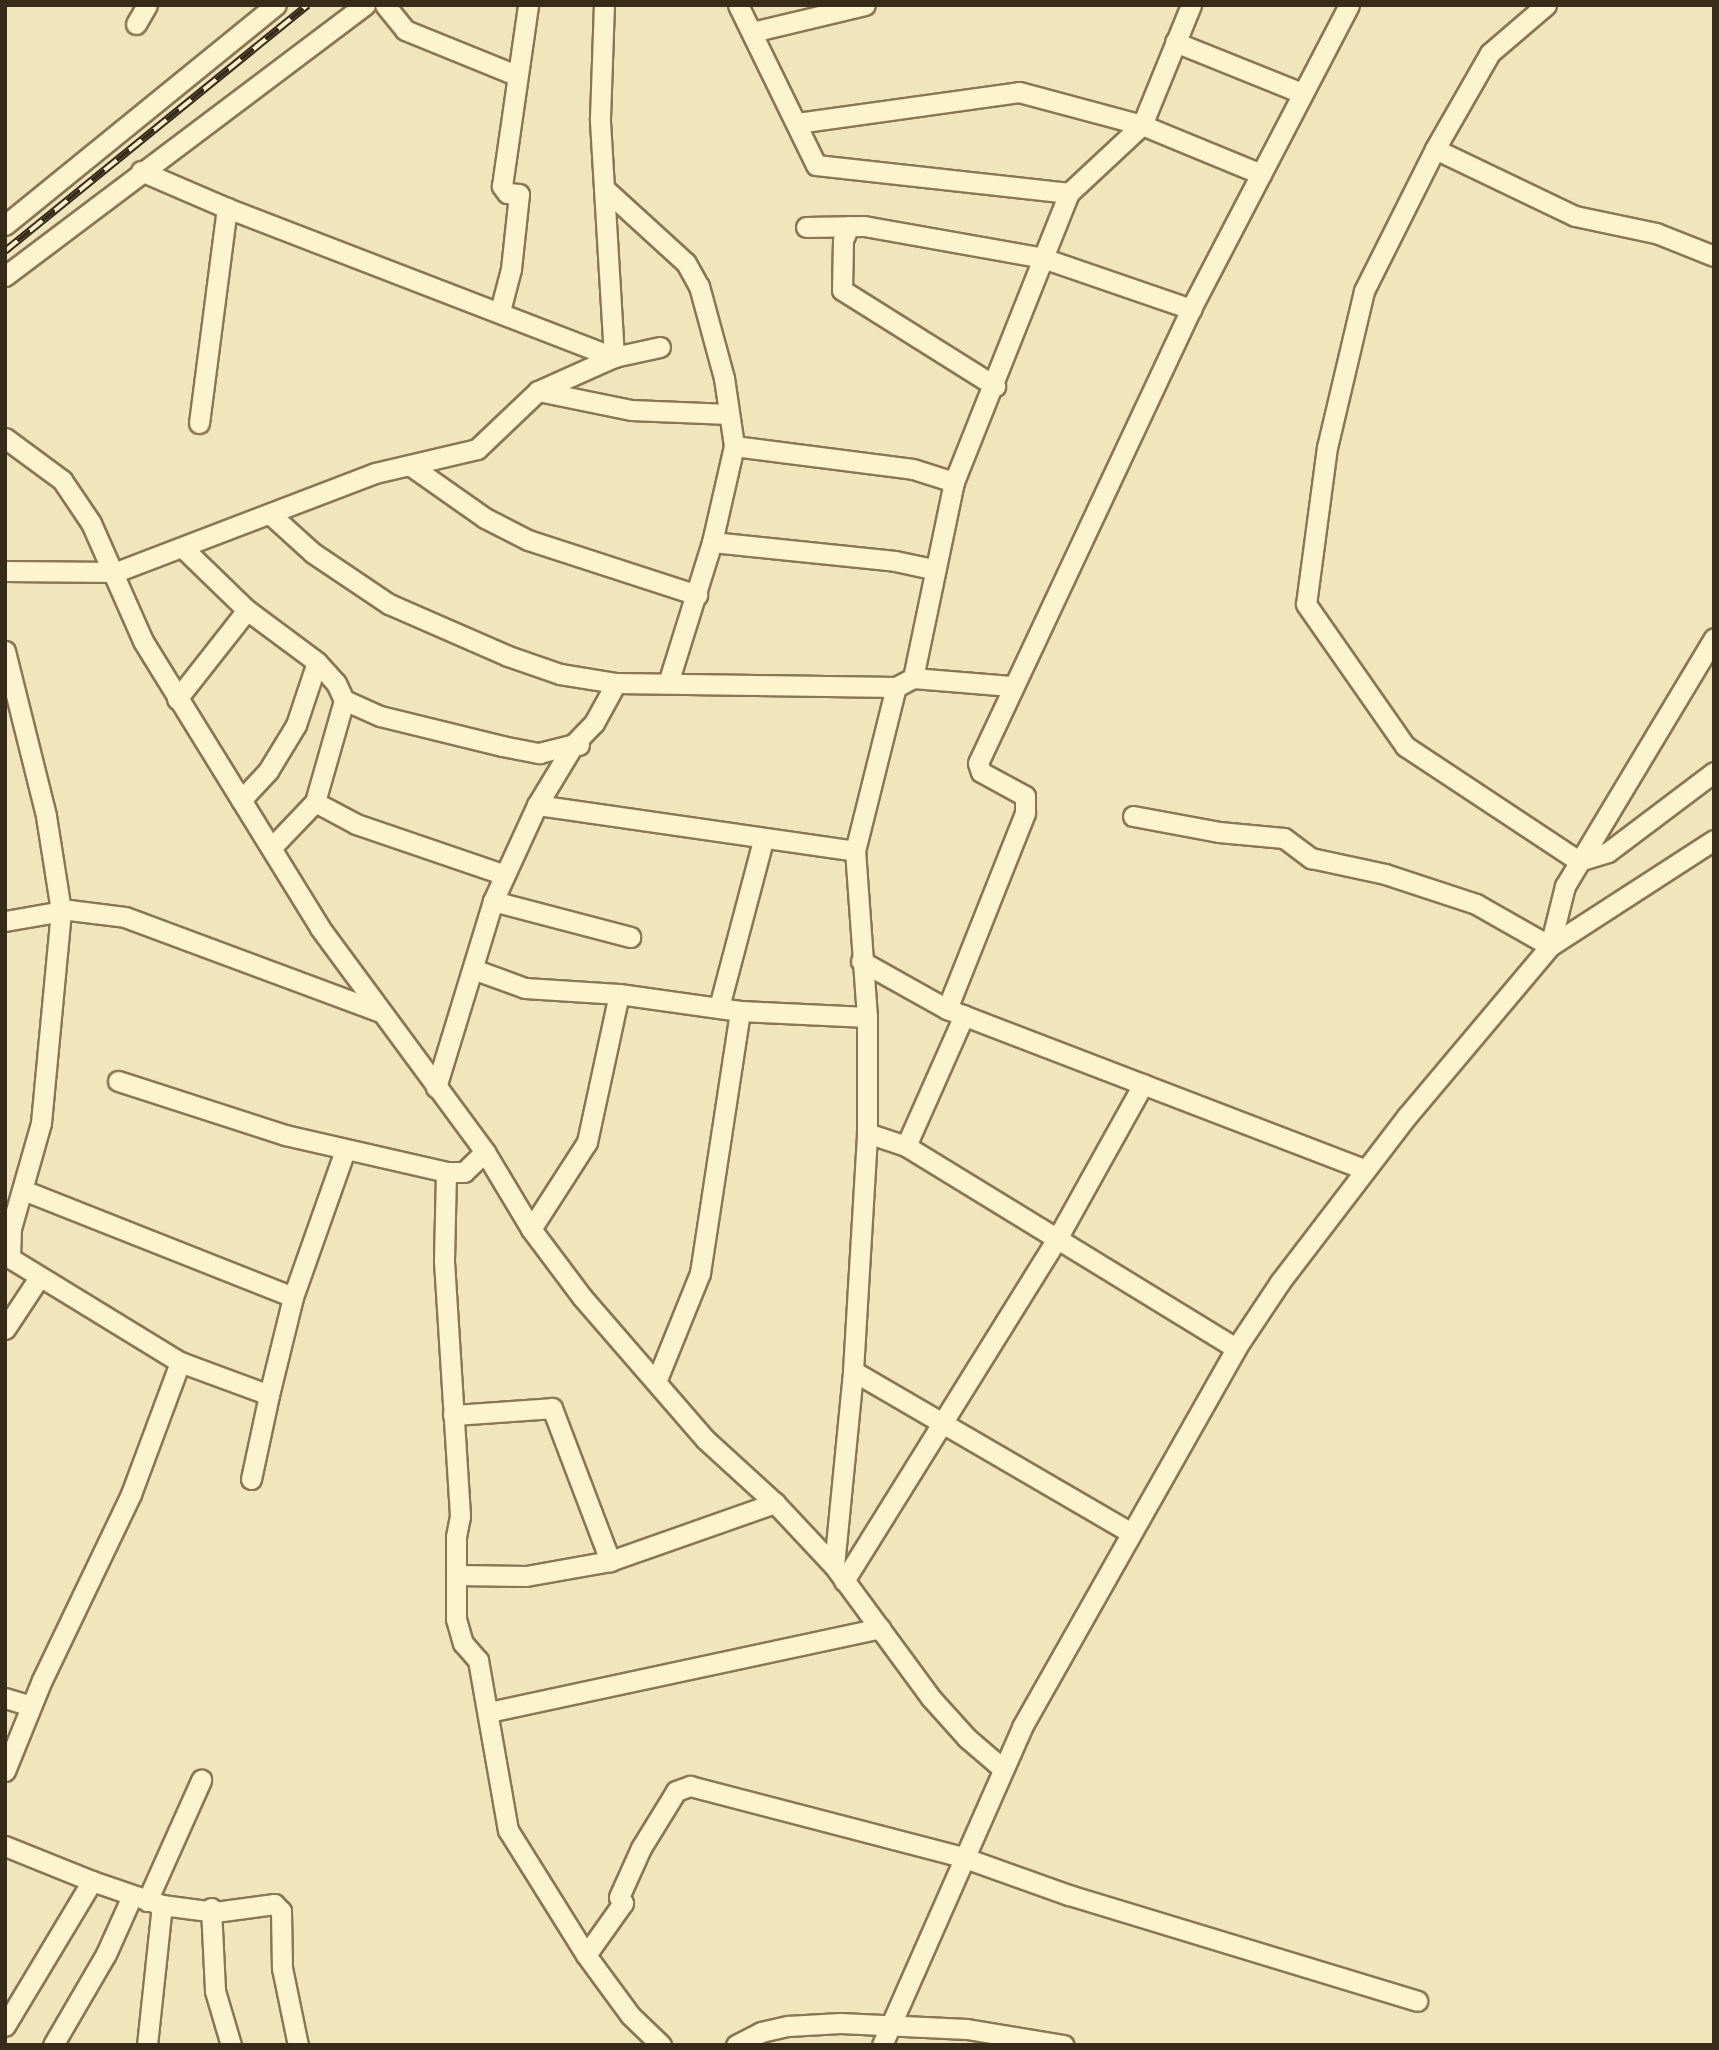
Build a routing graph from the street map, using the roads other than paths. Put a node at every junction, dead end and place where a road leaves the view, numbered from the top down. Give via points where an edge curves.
1 (147, 5) edge
2 (276, 5) edge
3 (365, 5) edge
4 (385, 5) edge
5 (528, 5) edge
6 (604, 5) edge
7 (738, 5) edge
8 (865, 5) edge
9 (1191, 5) edge
10 (1349, 5) edge
11 (1546, 5) edge
12 (841, 8) edge
13 (136, 24) dead end
14 (752, 32) junction
15 (1175, 42) junction
16 (516, 75) junction
17 (1302, 93) junction
18 (797, 123) junction
19 (1142, 125) junction
20 (1435, 149) junction
21 (141, 171) junction
22 (1261, 174) junction
23 (606, 190) junction
24 (1069, 193) junction
25 (227, 208) junction
26 (5, 225) edge
27 (849, 226) junction
28 (806, 227) dead end
29 (1714, 256) edge
30 (1043, 257) junction
31 (5, 276) edge
32 (1191, 309) junction
33 (500, 311) junction
34 (660, 347) dead end
35 (614, 357) junction
36 (995, 386) junction
37 (538, 391) junction
38 (729, 414) junction
39 (199, 423) dead end
40 (5, 439) edge
41 (734, 446) junction
42 (411, 466) junction
43 (954, 482) junction
44 (270, 514) junction
45 (712, 542) junction
46 (184, 548) junction
47 (933, 569) junction
48 (5, 571) edge
49 (116, 572) junction
50 (697, 595) junction
51 (247, 610) junction
52 (1714, 638) edge
53 (5, 651) edge
54 (317, 662) junction
55 (669, 680) junction
56 (616, 682) junction
57 (904, 682) junction
58 (1011, 686) junction
59 (177, 699) junction
60 (344, 700) junction
61 (13, 714) edge
62 (576, 744) junction
63 (1714, 772) edge
64 (241, 800) junction
65 (315, 802) junction
66 (537, 806) junction
67 (1133, 816) dead end
68 (1714, 839) edge
69 (763, 841) junction
70 (273, 846) junction
71 (855, 851) junction
72 (1579, 860) junction
73 (505, 875) junction
74 (493, 901) junction
75 (61, 911) junction
76 (5, 921) edge
77 (630, 937) dead end
78 (1550, 946) junction
79 (861, 961) junction
80 (473, 969) junction
81 (619, 994) junction
82 (719, 1007) junction
83 (378, 1011) junction
84 (740, 1011) junction
85 (956, 1012) junction
86 (867, 1017) junction
87 (118, 1081) dead end
88 (1143, 1084) junction
89 (436, 1087) junction
90 (867, 1133) junction
91 (906, 1146) junction
92 (345, 1150) junction
93 (485, 1152) junction
94 (1364, 1169) junction
95 (446, 1172) junction
96 (23, 1190) junction
97 (531, 1229) junction
98 (1058, 1237) junction
99 (38, 1279) junction
100 (293, 1297) junction
101 (5, 1329) edge
102 (1236, 1348) junction
103 (180, 1362) junction
104 (853, 1371) junction
105 (656, 1382) junction
106 (269, 1395) junction
107 (453, 1416) junction
108 (945, 1425) junction
109 (251, 1479) dead end
110 (775, 1503) junction
111 (1131, 1533) junction
112 (610, 1562) junction
113 (456, 1574) junction
114 (839, 1574) junction
115 (880, 1628) junction
116 (5, 1698) edge
117 (31, 1706) junction
118 (489, 1712) junction
119 (1002, 1768) junction
120 (5, 1771) edge
121 (201, 1780) dead end
122 (5, 1846) edge
123 (962, 1857) junction
124 (92, 1881) junction
125 (147, 1901) junction
126 (211, 1908) junction
127 (586, 1955) junction
128 (1417, 2001) dead end
129 (5, 2026) edge
130 (886, 2036) edge
131 (53, 2045) edge
132 (147, 2045) edge
133 (231, 2045) edge
134 (298, 2045) edge
135 (661, 2045) edge
136 (736, 2045) edge
137 (1064, 2045) edge

1 - 13 street
2 - 26 street
3 - 21 street
4 - 16 street via 405,30
5 - 16 street
6 - 23 street via 600,118
7 - 14 street
8 - 12 street
9 - 15 street
10 - 17 street
11 - 20 street via 1490,52
12 - 14 street
14 - 18 street
15 - 17 street
15 - 19 street
16 - 33 street via 502,186 506,193 519,194 511,269
17 - 22 street
18 - 19 street via 1019,92
18 - 24 street via 816,165
19 - 22 street
19 - 24 street
20 - 29 street via 1575,216 1656,233
20 - 72 street via 1364,291 1327,447 1306,604 1405,746
21 - 25 street
21 - 31 street
22 - 32 street
23 - 35 street
23 - 38 street via 686,263 699,286
24 - 30 street
25 - 33 street
25 - 39 street
27 - 28 street
27 - 30 street
27 - 36 street via 843,240 842,290
30 - 32 street
30 - 36 street
32 - 58 street
33 - 35 street
34 - 35 street
35 - 37 street
36 - 43 street
37 - 38 street via 631,410
37 - 42 street via 477,449
38 - 41 street
40 - 49 street via 62,480
41 - 43 street via 913,469
41 - 45 street
42 - 44 street via 375,473
42 - 50 street via 485,518 528,540
43 - 47 street
44 - 46 street
44 - 56 street via 313,553 389,604 560,674
45 - 47 street
45 - 50 street
46 - 49 street
46 - 51 street
47 - 57 street
48 - 49 street
49 - 59 street via 125,603
50 - 55 street
51 - 54 street
51 - 59 street
52 - 72 street via 1639,769
53 - 61 street
54 - 60 street via 336,682
54 - 64 street via 296,724 268,771
55 - 56 street
55 - 57 street
56 - 62 street via 594,723
57 - 58 street
57 - 71 street
58 - 85 street via 978,763 981,772 1026,796 1025,813
59 - 64 street
60 - 62 street via 380,716 502,746 539,753
60 - 65 street
61 - 75 street via 46,816
62 - 66 street
63 - 72 street via 1608,852
64 - 70 street
65 - 70 street
65 - 73 street via 356,824
66 - 69 street
66 - 73 street
67 - 78 street via 1284,838 1311,858 1385,874 1476,904
68 - 78 street
69 - 71 street
69 - 82 street
70 - 83 street via 320,928
71 - 79 street
72 - 78 street via 1565,886
73 - 74 street
74 - 77 street
74 - 80 street
75 - 76 street
75 - 83 street via 125,917
75 - 96 street via 41,1123
78 - 94 street
79 - 85 street
79 - 86 street
80 - 81 street via 525,988
80 - 89 street
81 - 82 street
81 - 97 street via 587,1142
82 - 84 street
83 - 89 street
84 - 86 street
84 - 105 street via 700,1273
85 - 88 street
85 - 91 street
86 - 90 street
87 - 92 street
88 - 94 street
88 - 98 street
89 - 93 street
90 - 91 street
90 - 104 street
91 - 98 street
92 - 95 street
92 - 100 street
93 - 95 street via 464,1172
93 - 97 street
94 - 102 street
95 - 107 street via 444,1261
96 - 99 street via 11,1228 10,1258
96 - 100 street
97 - 105 street via 582,1297
98 - 102 street
98 - 108 street
99 - 101 street
99 - 103 street
100 - 106 street
102 - 111 street
103 - 106 street
103 - 117 street via 131,1494
104 - 108 street
104 - 114 street
105 - 110 street via 706,1440
106 - 109 street
107 - 112 street via 552,1408 561,1421
107 - 113 street via 460,1516
108 - 111 street
108 - 114 street
110 - 112 street
110 - 114 street
111 - 119 street
112 - 113 street via 526,1576
113 - 118 street via 456,1619 463,1643 478,1660
114 - 115 street
115 - 118 street
115 - 119 street via 931,1698
116 - 117 street
117 - 120 street
118 - 127 street via 508,1830
119 - 123 street
121 - 125 street
122 - 124 street
123 - 127 street via 690,1786 676,1791 641,1848 619,1897 623,1903
123 - 128 street via 1069,1895
123 - 130 street
124 - 125 street
124 - 129 street
125 - 126 street
125 - 131 street via 106,1954
125 - 132 street
126 - 133 street via 215,1991
126 - 134 street via 215,1912 274,1904 281,1911 282,1968
127 - 135 street via 630,2015
130 - 136 street via 840,2023 788,2026 761,2032
130 - 137 street via 967,2029

